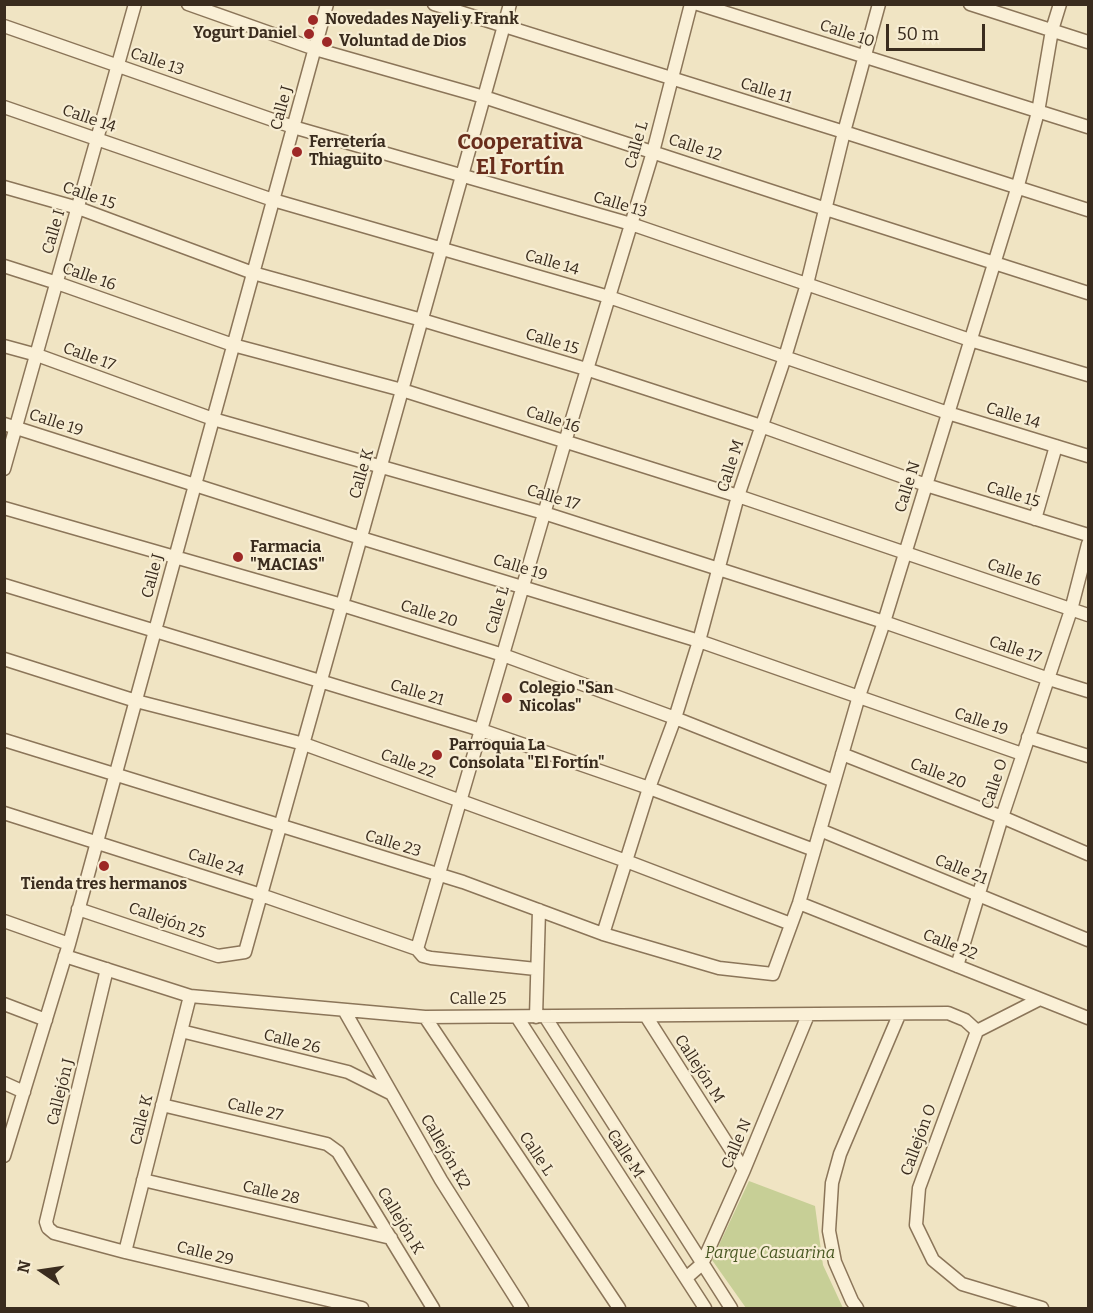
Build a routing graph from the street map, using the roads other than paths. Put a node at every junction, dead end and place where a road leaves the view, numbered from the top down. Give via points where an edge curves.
1 (135, 4) edge
2 (188, 4) edge
3 (327, 4) edge
4 (434, 4) edge
5 (510, 4) edge
6 (691, 4) edge
7 (698, 4) edge
8 (879, 4) edge
9 (970, 4) edge
10 (1060, 4) edge
11 (4, 26) edge
12 (504, 27) junction
13 (1052, 30) junction
14 (1089, 42) edge
15 (315, 49) junction
16 (865, 57) junction
17 (118, 65) junction
18 (673, 79) junction
19 (484, 97) junction
20 (4, 108) edge
21 (1038, 112) junction
22 (294, 127) junction
23 (1089, 127) edge
24 (844, 132) junction
25 (97, 139) junction
26 (653, 152) junction
27 (462, 176) junction
28 (4, 187) edge
29 (1017, 189) junction
30 (273, 200) junction
31 (78, 208) junction
32 (826, 209) junction
33 (1089, 210) edge
34 (631, 224) junction
35 (442, 248) junction
36 (994, 263) junction
37 (4, 266) edge
38 (253, 273) junction
39 (57, 283) junction
40 (807, 284) junction
41 (1089, 293) edge
42 (609, 297) junction
43 (422, 320) junction
44 (970, 340) junction
45 (233, 345) junction
46 (4, 346) edge
47 (36, 355) junction
48 (785, 357) junction
49 (586, 369) junction
50 (1089, 375) edge
51 (402, 390) junction
52 (948, 413) junction
53 (213, 419) junction
54 (10, 426) edge
55 (761, 426) junction
56 (565, 442) junction
57 (1056, 446) junction
58 (1089, 456) edge
59 (381, 465) junction
60 (4, 469) edge
61 (195, 485) junction
62 (926, 485) junction
63 (738, 496) junction
64 (4, 508) edge
65 (544, 513) junction
66 (1035, 519) junction
67 (1089, 535) edge
68 (361, 538) junction
69 (1089, 544) edge
70 (905, 554) junction
71 (175, 557) junction
72 (718, 568) junction
73 (4, 585) edge
74 (522, 586) junction
75 (342, 605) junction
76 (1071, 610) junction
77 (1089, 615) edge
78 (884, 622) junction
79 (155, 630) junction
80 (699, 642) junction
81 (503, 655) junction
82 (4, 659) edge
83 (1048, 679) junction
84 (321, 680) junction
85 (1089, 691) edge
86 (859, 696) junction
87 (136, 700) junction
88 (675, 718) junction
89 (481, 730) junction
90 (1028, 737) junction
91 (4, 740) edge
92 (304, 744) junction
93 (842, 754) junction
94 (1022, 754) junction
95 (1089, 756) edge
96 (115, 775) junction
97 (834, 781) junction
98 (649, 788) junction
99 (461, 801) junction
100 (4, 813) edge
101 (1002, 817) junction
102 (280, 826) junction
103 (820, 830) junction
104 (97, 842) junction
105 (814, 850) junction
106 (1089, 854) edge
107 (626, 861) junction
108 (439, 875) junction
109 (261, 895) junction
110 (978, 895) junction
111 (799, 903) junction
112 (78, 909) junction
113 (539, 910) junction
114 (4, 921) edge
115 (791, 924) junction
116 (603, 934) junction
117 (1089, 940) edge
118 (417, 949) junction
119 (67, 950) junction
120 (245, 952) joint
121 (957, 966) junction
122 (107, 969) junction
123 (536, 969) junction
124 (773, 975) joint
125 (190, 996) junction
126 (1040, 999) junction
127 (4, 1004) edge
128 (344, 1010) junction
129 (808, 1015) junction
130 (899, 1015) junction
131 (646, 1016) junction
132 (425, 1017) junction
133 (517, 1017) junction
134 (541, 1017) junction
135 (1089, 1018) edge
136 (46, 1020) junction
137 (181, 1031) junction
138 (977, 1031) junction
139 (4, 1083) edge
140 (24, 1092) junction
141 (392, 1094) junction
142 (162, 1105) junction
143 (338, 1152) joint
144 (5, 1154) edge
145 (744, 1170) junction
146 (143, 1180) junction
147 (46, 1222) joint
148 (391, 1238) junction
149 (125, 1252) junction
150 (702, 1264) junction
151 (686, 1278) junction
152 (362, 1308) edge
153 (433, 1308) edge
154 (522, 1308) edge
155 (620, 1308) edge
156 (705, 1308) edge
157 (730, 1308) edge
158 (857, 1308) edge
159 (1042, 1308) edge

1 - 17 street, Calle I
2 - 15 street, Calle 12
3 - 15 street, Calle J
4 - 12 street, Calle 11
5 - 12 street, Calle K
6 - 18 street, Calle L
7 - 16 street, Calle 10
8 - 16 street, Calle M
9 - 13 street
10 - 13 street, Calle N
11 - 17 street, Calle 13
12 - 18 street, Calle 11
12 - 19 street, Calle K
13 - 14 street
13 - 21 street, Calle N
15 - 19 street, Calle 12
15 - 22 street, Calle J
16 - 21 street, Calle 10
16 - 24 street, Calle M
17 - 22 street, Calle 13
17 - 25 street, Calle I
18 - 24 street, Calle 11
18 - 26 street, Calle L
19 - 26 street, Calle 12
19 - 27 street, Calle K
20 - 25 street, Calle 14
21 - 23 street, Calle 10
21 - 29 street, Calle N
22 - 27 street, Calle 13
22 - 30 street, Calle J
24 - 29 street, Calle 11
24 - 32 street, Calle M
25 - 30 street, Calle 14
25 - 31 street, Calle I
26 - 32 street, Calle 12
26 - 34 street, Calle L
27 - 34 street, Calle 13
27 - 35 street, Calle K
28 - 31 street, Calle 15
29 - 33 street, Calle 11
29 - 36 street, Calle N
30 - 35 street, Calle 14
30 - 38 street, Calle J
31 - 38 street, Calle 15
31 - 39 street, Calle I
32 - 36 street, Calle 12
32 - 40 street, Calle M
34 - 40 street, Calle 13
34 - 42 street, Calle L
35 - 42 street, Calle 14
35 - 43 street, Calle K
36 - 41 street, Calle 12
36 - 44 street, Calle N
37 - 39 street, Calle 16
38 - 43 street, Calle 15
38 - 45 street, Calle J
39 - 45 street, Calle 16
39 - 47 street, Calle I
40 - 44 street, Calle 13
40 - 48 street, Calle M
42 - 48 street, Calle 14
42 - 49 street, Calle L
43 - 49 street, Calle 15
43 - 51 street, Calle K
44 - 50 street, Calle 13
44 - 52 street, Calle N
45 - 51 street, Calle 16
45 - 53 street, Calle J
46 - 47 street, Calle 17
47 - 53 street, Calle 17
47 - 54 street, Calle I
48 - 52 street, Calle 14
48 - 55 street, Calle M
49 - 55 street, Calle 15
49 - 56 street, Calle L
51 - 56 street, Calle 16
51 - 59 street, Calle K
52 - 57 street, Calle 14
52 - 62 street, Calle N
53 - 59 street, Calle 17
53 - 61 street, Calle J
54 - 60 street, Calle I
54 - 61 street, Calle 19
55 - 62 street, Calle 15
55 - 63 street, Calle M
56 - 63 street, Calle 16
56 - 65 street, Calle L
57 - 58 street, Calle 14
57 - 66 street
59 - 65 street, Calle 17
59 - 68 street, Calle K
61 - 68 street, Calle 19
61 - 71 street, Calle J
62 - 66 street, Calle 15
62 - 70 street, Calle N
63 - 70 street, Calle 16
63 - 72 street, Calle M
64 - 71 street, Calle 20
65 - 72 street, Calle 17
65 - 74 street, Calle L
66 - 67 street, Calle 15
68 - 74 street, Calle 19
68 - 75 street, Calle K
69 - 76 street, Calle O
70 - 76 street, Calle 16
70 - 78 street, Calle N
71 - 75 street, Calle 20
71 - 79 street, Calle J
72 - 78 street, Calle 17
72 - 80 street, Calle M
73 - 79 street, Calle 21
74 - 80 street, Calle 19
74 - 81 street, Calle L
75 - 81 street, Calle 20
75 - 84 street, Calle K
76 - 77 street, Calle 16
76 - 83 street, Calle O
78 - 83 street, Calle 17
78 - 86 street, Calle N
79 - 84 street, Calle 21
79 - 87 street, Calle J
80 - 86 street, Calle 19
80 - 88 street, Calle M
81 - 88 street, Calle 20
81 - 89 street, Calle L
82 - 87 street, Calle 22
83 - 85 street, Calle 17
83 - 90 street, Calle O
84 - 89 street, Calle 21
84 - 92 street, Calle K
86 - 93 street, Calle N
86 - 94 street, Calle 19
87 - 92 street, Calle 22
87 - 96 street, Calle J
88 - 97 street, Calle 20
88 - 98 street, Calle M
89 - 98 street, Calle 21
89 - 99 street, Calle L
90 - 94 street, Calle O
90 - 95 street
91 - 96 street, Calle 23
92 - 99 street, Calle 22
92 - 102 street, Calle K
93 - 97 street, Calle N
93 - 101 street, Calle 20
94 - 101 street, Calle O
96 - 102 street, Calle 23
96 - 104 street, Calle J
97 - 103 street, Calle N
98 - 105 street, Calle 21
98 - 107 street, Calle M
99 - 107 street, Calle 22
99 - 108 street, Calle L
100 - 104 street, Calle 24
101 - 106 street, Calle 20
101 - 110 street, Calle O
102 - 108 street, Calle 23
102 - 109 street, Calle K
103 - 105 street, Calle N
103 - 110 street, Calle 21
104 - 109 street, Calle 24
104 - 112 street, Calle J
105 - 111 street, Calle N
107 - 115 street, Calle 22
107 - 116 street, Calle M
108 - 113 street, Calle 23
108 - 118 street, Calle L
109 - 118 street, Calle 24
109 - 120 street, Calle K
110 - 117 street, Calle 21
110 - 121 street, Calle O
111 - 115 street, Calle N
111 - 121 street, Calle 22
112 - 119 street, Calle J
112 - 120 street, Callejón 25 via 218,956
113 - 116 street, Calle 23
113 - 123 street
114 - 119 street, Calle 25
115 - 124 street, Calle N
116 - 124 street, Calle 23 via 719,968
118 - 123 street, Calle 25 via 432,958
119 - 122 street, Calle 25
119 - 136 street, Calle J
121 - 126 street, Calle 22
122 - 125 street, Calle 25
122 - 147 street, Callejón J
123 - 134 street
125 - 128 street, Calle 25
125 - 137 street, Calle K
126 - 135 street, Calle 22
126 - 138 street
127 - 136 street
128 - 132 street, Calle 25
128 - 141 street, Callejón K2
129 - 130 street, Calle 25
129 - 131 street, Calle 25
129 - 145 street, Calle N
130 - 138 street via 948,1013 965,1020
130 - 158 street via 840,1154 832,1183 829,1231 835,1262
131 - 134 street, Calle 25
131 - 145 street, Callejón M
132 - 133 street, Calle 25
132 - 155 street, Calle L
133 - 134 street, Calle 25
133 - 151 street, Calle M
134 - 150 street, Calle M
136 - 140 street, Calle J
137 - 141 street, Calle 26 via 348,1072
137 - 142 street, Calle K
138 - 159 street, Callejón O via 919,1188 916,1225 933,1260 962,1284
139 - 140 street
140 - 144 street, Calle J
141 - 154 street, Callejón K2
142 - 143 street, Calle 27 via 327,1144
142 - 146 street, Calle K
143 - 148 street, Callejón K
145 - 150 street, Calle N
146 - 148 street, Calle 28
146 - 149 street, Calle K
147 - 149 street, Calle 29 via 54,1233
148 - 153 street, Callejón K
149 - 152 street, Calle 29
150 - 151 street, Calle N
150 - 157 street, Calle M
151 - 156 street, Calle M

